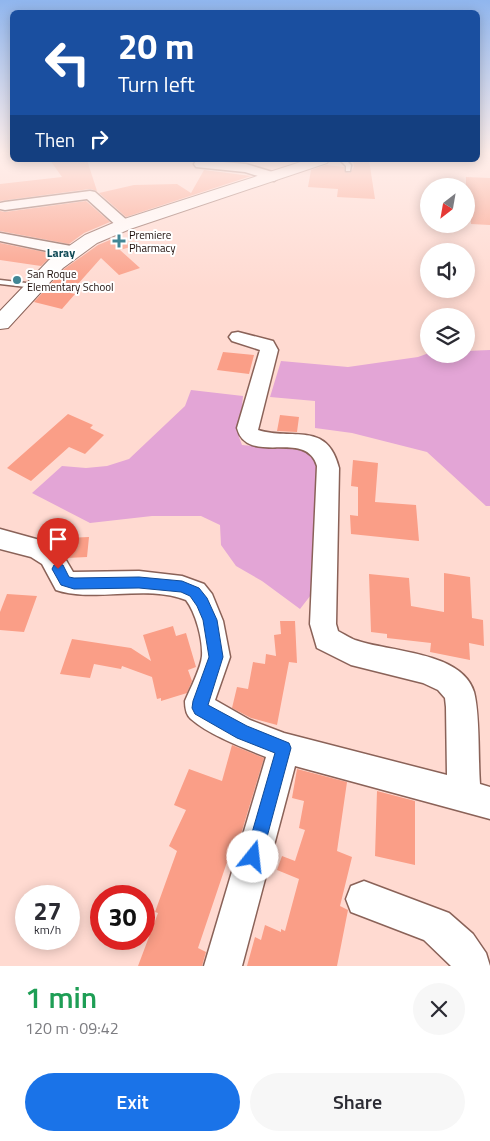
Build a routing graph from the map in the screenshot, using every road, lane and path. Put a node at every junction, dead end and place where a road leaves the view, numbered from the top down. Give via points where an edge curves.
1 (66, 198) edge
2 (93, 198) edge
3 (208, 198) edge
4 (5, 206) dead end
5 (124, 225) junction
6 (0, 237) edge
7 (71, 252) junction
8 (0, 282) edge
9 (35, 286) junction
10 (0, 323) edge
11 (238, 337) dead end
12 (0, 539) edge
13 (284, 748) junction
14 (477, 800) edge
15 (364, 899) dead end
16 (223, 966) edge
17 (473, 966) edge

1 - 4 street
2 - 5 street
3 - 5 street
5 - 7 street via 92,238
6 - 7 street
7 - 9 street
8 - 9 lane
9 - 10 street
11 - 14 street via 261,342 270,350 247,428 249,435 257,440 312,443 322,452 328,468 323,624 327,639 351,652 427,670 448,680 459,692
12 - 13 street via 38,549 51,557 65,582 139,582 182,587 195,592 210,620 216,657 200,708 242,732
13 - 14 street
13 - 16 street
15 - 17 street via 436,926 460,947

